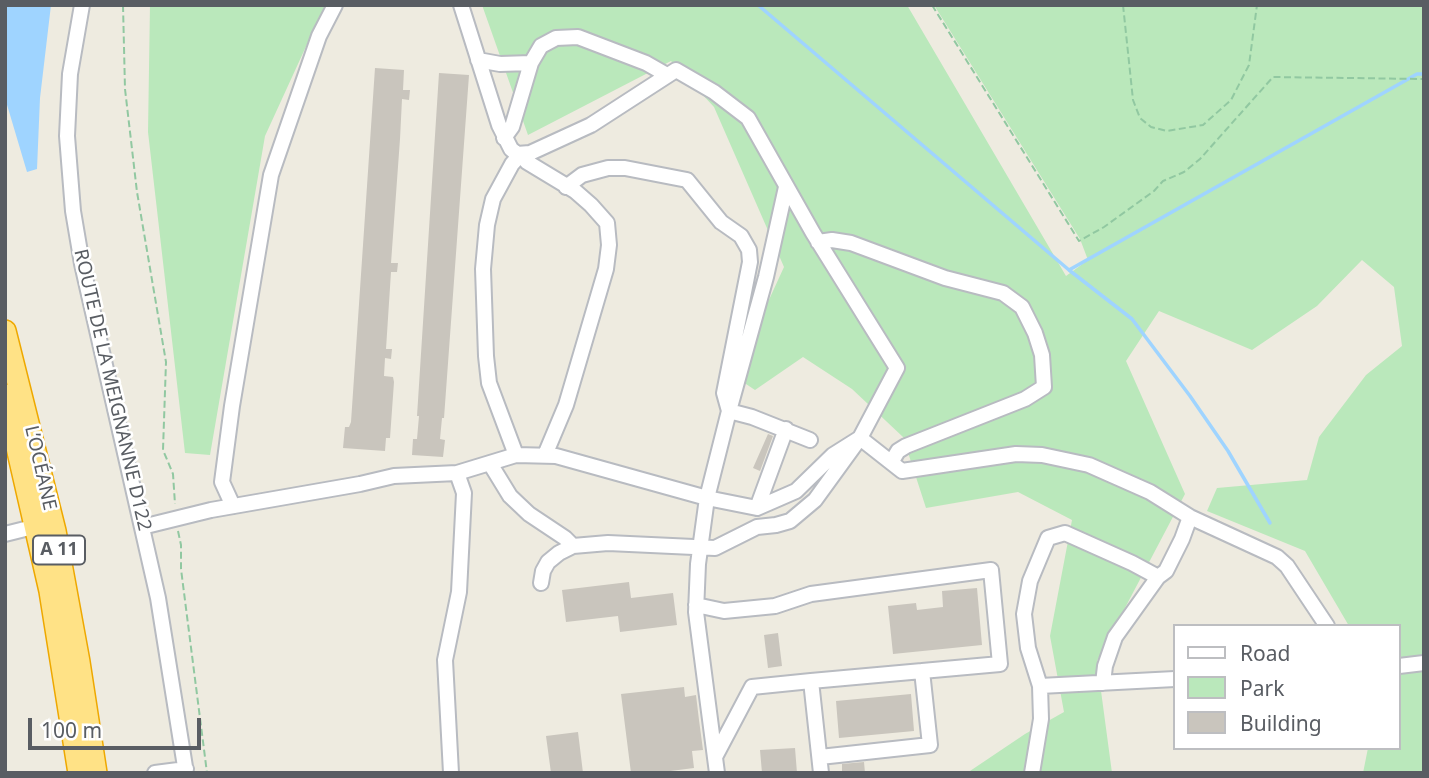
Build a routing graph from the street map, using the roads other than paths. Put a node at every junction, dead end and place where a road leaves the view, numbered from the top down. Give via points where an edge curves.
1 (82, 5) edge
2 (335, 5) edge
3 (461, 5) edge
4 (478, 60) junction
5 (531, 63) junction
6 (667, 75) junction
7 (504, 138) junction
8 (521, 154) junction
9 (566, 187) junction
10 (786, 187) junction
11 (818, 242) junction
12 (5, 331) edge
13 (5, 395) edge
14 (729, 411) junction
15 (786, 429) junction
16 (860, 438) junction
17 (810, 440) dead end
18 (516, 455) junction
19 (545, 455) junction
20 (892, 461) junction
21 (491, 465) junction
22 (457, 473) junction
23 (708, 498) junction
24 (233, 506) junction
25 (757, 508) junction
26 (1190, 517) junction
27 (37, 526) junction
28 (142, 527) junction
29 (5, 534) edge
30 (573, 546) junction
31 (699, 547) junction
32 (1157, 577) junction
33 (541, 583) dead end
34 (696, 605) junction
35 (1326, 624) edge
36 (1424, 663) edge
37 (1401, 666) edge
38 (922, 671) junction
39 (1174, 680) edge
40 (811, 681) junction
41 (1103, 683) junction
42 (1040, 686) junction
43 (715, 757) junction
44 (820, 757) junction
45 (186, 771) edge
46 (79, 773) edge
47 (96, 773) edge
48 (155, 773) edge
49 (451, 773) edge
50 (717, 773) edge
51 (821, 773) edge
52 (1032, 773) edge

1 - 28 street, ROUTE DE LA MEIGNANNE D122 via 70,74 73,211
2 - 24 street via 319,36 271,175 222,482
3 - 4 street
4 - 5 street
4 - 7 street
5 - 6 street via 541,46 556,38 579,37
5 - 7 street via 516,117
6 - 8 street via 591,125
6 - 10 street via 676,70 748,118
7 - 8 street
8 - 9 street
8 - 18 street via 493,199 483,269 489,383
9 - 14 street via 582,175 608,168 687,180 721,222 741,236 750,262 724,393
9 - 19 street via 607,223 609,245 606,270 566,405
10 - 11 street
10 - 14 street
11 - 16 street via 897,368
11 - 20 street via 851,243 944,278 1003,293 1022,307 1035,332 1044,387 906,446
12 - 47 highway, L’OCÉANE / A 11 via 55,531
13 - 27 highway, L’OCÉANE / A 11
14 - 15 street
14 - 23 street
15 - 17 street
15 - 25 street
16 - 20 street
16 - 25 street via 833,455 796,491
16 - 31 street via 815,500 796,518 757,527 721,546
18 - 19 street
18 - 21 street
19 - 23 street
20 - 26 street via 902,471 1016,454 1042,455 1088,465 1150,492
21 - 22 street
21 - 30 street via 510,496
22 - 24 street via 394,476
22 - 49 street via 464,493 459,592 445,660
23 - 25 street
23 - 31 street
24 - 28 street
26 - 32 street via 1176,553
26 - 35 street via 1277,557
27 - 29 street
27 - 46 highway, L’OCÉANE / A 11
28 - 45 street, ROUTE DE LA MEIGNANNE D122
30 - 31 street
30 - 33 street via 548,562
31 - 34 street
32 - 41 street via 1115,637
32 - 42 street via 1065,534 1048,538 1030,581 1024,614
34 - 38 street via 724,611 775,606 811,594 991,570 1000,664
34 - 43 street
36 - 37 street
38 - 40 street
38 - 44 street via 930,745
39 - 41 street
40 - 43 street via 752,687
40 - 44 street
41 - 42 street
42 - 52 street via 1041,719
43 - 50 street
44 - 51 street
45 - 48 street

